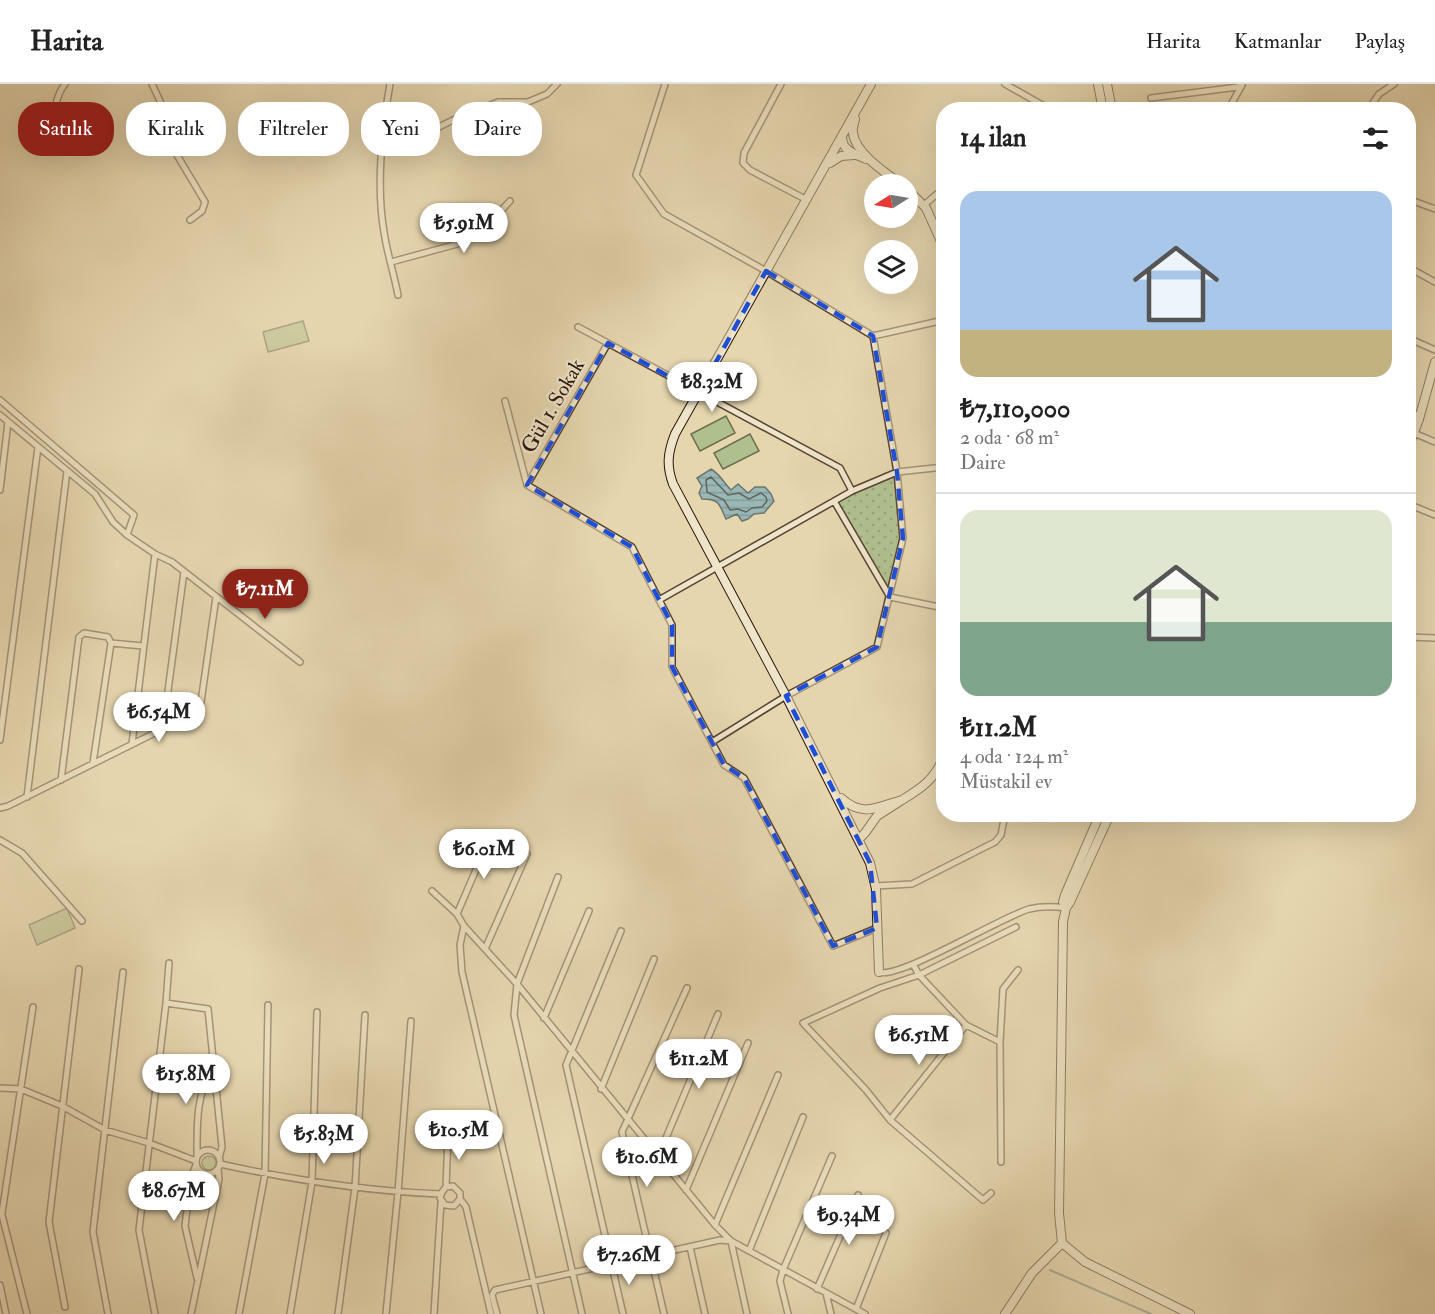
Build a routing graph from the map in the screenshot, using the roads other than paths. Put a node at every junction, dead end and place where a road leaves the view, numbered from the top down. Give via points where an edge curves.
1 (65, 84) edge
2 (153, 84) edge
3 (390, 84) edge
4 (556, 84) edge
5 (664, 84) edge
6 (781, 84) edge
7 (871, 84) edge
8 (1005, 84) edge
9 (1098, 84) edge
10 (1107, 84) edge
11 (1242, 84) edge
12 (1394, 84) edge
13 (1150, 98) dead end
14 (56, 102) edge
15 (388, 102) edge
16 (1037, 102) edge
17 (1101, 102) edge
18 (1110, 102) edge
19 (1232, 102) edge
20 (1374, 102) edge
21 (856, 112) junction
22 (440, 127) edge
23 (842, 136) junction
24 (382, 156) edge
25 (859, 156) junction
26 (875, 164) junction
27 (824, 169) junction
28 (888, 174) edge
29 (936, 195) edge
30 (918, 199) edge
31 (807, 200) junction
32 (510, 201) dead end
33 (1416, 202) edge
34 (924, 205) junction
35 (1435, 209) edge
36 (190, 220) dead end
37 (936, 231) edge
38 (391, 262) junction
39 (1416, 271) edge
40 (766, 272) junction
41 (1435, 282) edge
42 (398, 295) dead end
43 (936, 322) edge
44 (578, 327) dead end
45 (873, 336) junction
46 (1416, 342) edge
47 (608, 343) junction
48 (1435, 350) edge
49 (1435, 362) edge
50 (1433, 380) edge
51 (699, 393) junction
52 (0, 400) edge
53 (506, 401) dead end
54 (0, 415) edge
55 (1416, 415) edge
56 (1420, 416) junction
57 (8, 422) junction
58 (1416, 427) edge
59 (1416, 434) edge
60 (1435, 442) edge
61 (38, 447) junction
62 (936, 468) edge
63 (67, 471) junction
64 (897, 472) junction
65 (527, 485) junction
66 (0, 490) edge
67 (852, 491) junction
68 (834, 501) junction
69 (1416, 507) edge
70 (1435, 515) edge
71 (127, 536) junction
72 (155, 554) junction
73 (717, 566) junction
74 (184, 572) junction
75 (216, 597) junction
76 (890, 597) junction
77 (659, 600) junction
78 (936, 606) edge
79 (1416, 637) edge
80 (1435, 638) edge
81 (111, 643) junction
82 (143, 646) junction
83 (300, 662) dead end
84 (786, 696) junction
85 (163, 728) junction
86 (0, 740) edge
87 (712, 742) junction
88 (132, 744) junction
89 (93, 763) junction
90 (936, 772) edge
91 (61, 780) junction
92 (837, 794) junction
93 (27, 797) junction
94 (902, 800) junction
95 (0, 808) edge
96 (867, 810) junction
97 (1003, 822) edge
98 (1097, 822) edge
99 (1106, 822) edge
100 (854, 829) junction
101 (490, 837) dead end
102 (859, 839) junction
103 (0, 840) edge
104 (527, 854) dead end
105 (558, 877) dead end
106 (875, 886) junction
107 (432, 891) dead end
108 (1066, 908) junction
109 (589, 910) dead end
110 (457, 914) junction
111 (82, 921) dead end
112 (464, 926) junction
113 (1016, 927) dead end
114 (877, 928) junction
115 (621, 931) dead end
116 (485, 949) junction
117 (654, 959) dead end
118 (169, 963) dead end
119 (913, 964) junction
120 (79, 969) dead end
121 (1018, 970) dead end
122 (123, 972) dead end
123 (879, 972) joint
124 (919, 975) junction
125 (517, 984) junction
126 (687, 988) dead end
127 (166, 1003) junction
128 (268, 1005) dead end
129 (33, 1007) dead end
130 (317, 1012) dead end
131 (718, 1014) dead end
132 (365, 1015) dead end
133 (544, 1018) junction
134 (411, 1021) dead end
135 (966, 1025) junction
136 (1000, 1042) junction
137 (748, 1043) dead end
138 (571, 1052) junction
139 (214, 1062) junction
140 (778, 1075) dead end
141 (0, 1088) edge
142 (21, 1089) junction
143 (601, 1089) junction
144 (62, 1106) junction
145 (803, 1117) dead end
146 (627, 1120) junction
147 (890, 1120) junction
148 (105, 1130) junction
149 (448, 1135) dead end
150 (149, 1143) junction
151 (832, 1156) dead end
152 (658, 1157) junction
153 (196, 1161) junction
154 (1001, 1161) dead end
155 (219, 1164) junction
156 (265, 1174) junction
157 (312, 1182) junction
158 (446, 1187) junction
159 (355, 1188) junction
160 (686, 1190) junction
161 (398, 1192) junction
162 (991, 1193) dead end
163 (858, 1195) dead end
164 (441, 1198) junction
165 (460, 1199) junction
166 (1, 1210) edge
167 (715, 1225) junction
168 (886, 1233) dead end
169 (731, 1241) junction
170 (1062, 1243) junction
171 (690, 1247) junction
172 (749, 1251) junction
173 (651, 1255) junction
174 (612, 1264) junction
175 (783, 1270) junction
176 (573, 1273) junction
177 (533, 1281) junction
178 (198, 1282) junction
179 (0, 1285) edge
180 (818, 1288) junction
181 (826, 1293) junction
182 (488, 1301) junction
183 (65, 1307) dead end
184 (856, 1309) junction
185 (6, 1314) edge
186 (27, 1314) edge
187 (108, 1314) edge
188 (155, 1314) edge
189 (191, 1314) edge
190 (239, 1314) edge
191 (290, 1314) edge
192 (338, 1314) edge
193 (387, 1314) edge
194 (434, 1314) edge
195 (485, 1314) edge
196 (490, 1314) edge
197 (496, 1314) edge
198 (541, 1314) edge
199 (582, 1314) edge
200 (623, 1314) edge
201 (664, 1314) edge
202 (705, 1314) edge
203 (747, 1314) edge
204 (788, 1314) edge
205 (831, 1314) edge
206 (865, 1314) edge
207 (1005, 1314) edge
208 (1190, 1314) edge

1 - 14 street
2 - 36 street via 171,145 205,202 202,211
3 - 15 street
4 - 22 street via 547,94 528,102 498,102
5 - 40 street via 636,175 664,213
6 - 31 street via 744,153 743,163
7 - 21 street
8 - 16 street
9 - 17 street
10 - 18 street
11 - 13 street
11 - 19 street
12 - 20 street
21 - 23 street
21 - 26 street via 853,135
23 - 25 street via 844,147
23 - 27 street
24 - 38 street via 380,200
25 - 26 street
25 - 27 street via 841,156
26 - 28 street
27 - 31 street
29 - 34 street
30 - 34 street
31 - 40 street
32 - 38 street via 488,225 461,243
33 - 35 street
34 - 37 street
38 - 42 street
39 - 41 street
40 - 45 street
40 - 51 street
43 - 45 street
44 - 47 street
45 - 64 street
46 - 48 street
47 - 51 street
47 - 65 street, Gül 1. Sokak
49 - 50 street
50 - 56 street
51 - 67 street via 840,468
51 - 73 street via 675,434 668,464 673,484
52 - 71 street via 134,515
53 - 65 street
54 - 57 street
55 - 56 street
56 - 58 street
57 - 61 street
57 - 66 street
59 - 60 street
61 - 63 street
61 - 86 street
62 - 64 street
63 - 71 street via 95,494
63 - 93 street
64 - 67 street
64 - 76 street via 903,538
65 - 77 street via 632,547
67 - 68 street
68 - 73 street
68 - 76 street
69 - 70 street
71 - 72 street
72 - 74 street
72 - 82 street
73 - 77 street
73 - 84 street
74 - 75 street
74 - 85 street
75 - 83 street
75 - 85 street via 201,702 195,713
76 - 78 street
76 - 84 street via 877,647
77 - 87 street via 672,625 672,668
79 - 80 street
81 - 82 street
81 - 89 street
81 - 91 street via 108,637 84,633 79,637
82 - 88 street
84 - 87 street
84 - 92 street
85 - 88 street
87 - 114 street via 724,765 744,778 833,946
88 - 89 street
89 - 91 street
90 - 94 street via 932,780
91 - 93 street
92 - 96 street via 857,809
92 - 100 street
93 - 95 street
94 - 96 street
94 - 102 street via 877,816
96 - 100 street via 856,814
97 - 106 street via 995,842 912,884
98 - 108 street via 1065,895
99 - 108 street
100 - 102 street
101 - 110 street
102 - 106 street
103 - 111 street via 22,853
104 - 116 street
105 - 125 street
106 - 114 street
107 - 110 street
108 - 119 street via 1031,908 1009,916
108 - 170 street via 1061,1013
109 - 133 street
110 - 112 street
112 - 116 street
112 - 177 street via 460,945 462,972
113 - 124 street
114 - 123 street
115 - 138 street
116 - 125 street
117 - 143 street
118 - 127 street
119 - 123 street via 884,974
119 - 124 street
120 - 144 street
121 - 136 street via 1003,988
122 - 148 street
124 - 135 street
124 - 147 street via 803,1023
125 - 133 street
125 - 176 street via 514,1015
126 - 146 street
127 - 139 street via 208,1010
127 - 150 street
128 - 156 street
129 - 142 street
130 - 157 street
131 - 152 street
132 - 159 street
133 - 138 street
134 - 161 street
135 - 136 street
135 - 147 street
136 - 154 street
137 - 160 street
138 - 143 street
138 - 174 street via 566,1065
139 - 153 street via 203,1083 197,1109
139 - 155 street via 222,1147
140 - 167 street
141 - 142 street
142 - 144 street
142 - 166 street
143 - 146 street
144 - 148 street
144 - 183 street via 50,1222
145 - 172 street
146 - 152 street
146 - 173 street via 622,1132
147 - 162 street via 983,1200
148 - 150 street
148 - 187 street via 93,1232
149 - 158 street
150 - 153 street
150 - 188 street via 139,1230
151 - 175 street
152 - 160 street
153 - 155 street via 201,1172 208,1174
153 - 155 street via 202,1152 210,1150
153 - 178 street via 190,1177 185,1226
155 - 156 street
155 - 178 street
156 - 157 street
156 - 190 street
157 - 159 street
157 - 191 street
158 - 164 street
158 - 165 street via 458,1190
159 - 161 street
159 - 192 street
160 - 167 street
161 - 164 street
161 - 193 street
163 - 180 street
164 - 165 street via 451,1207
164 - 194 street
165 - 182 street via 466,1207
166 - 186 street
167 - 169 street
168 - 184 street
169 - 171 street
169 - 172 street
169 - 203 street
170 - 207 street via 1032,1273
170 - 208 street via 1085,1262
171 - 173 street
171 - 202 street
172 - 175 street
173 - 174 street
173 - 201 street
174 - 176 street
174 - 200 street
175 - 180 street
175 - 204 street via 780,1281
176 - 177 street
176 - 199 street
177 - 197 street via 495,1290 492,1295
177 - 198 street
178 - 189 street
179 - 185 street
180 - 181 street
181 - 184 street
181 - 205 street
182 - 195 street
182 - 196 street
184 - 206 street

